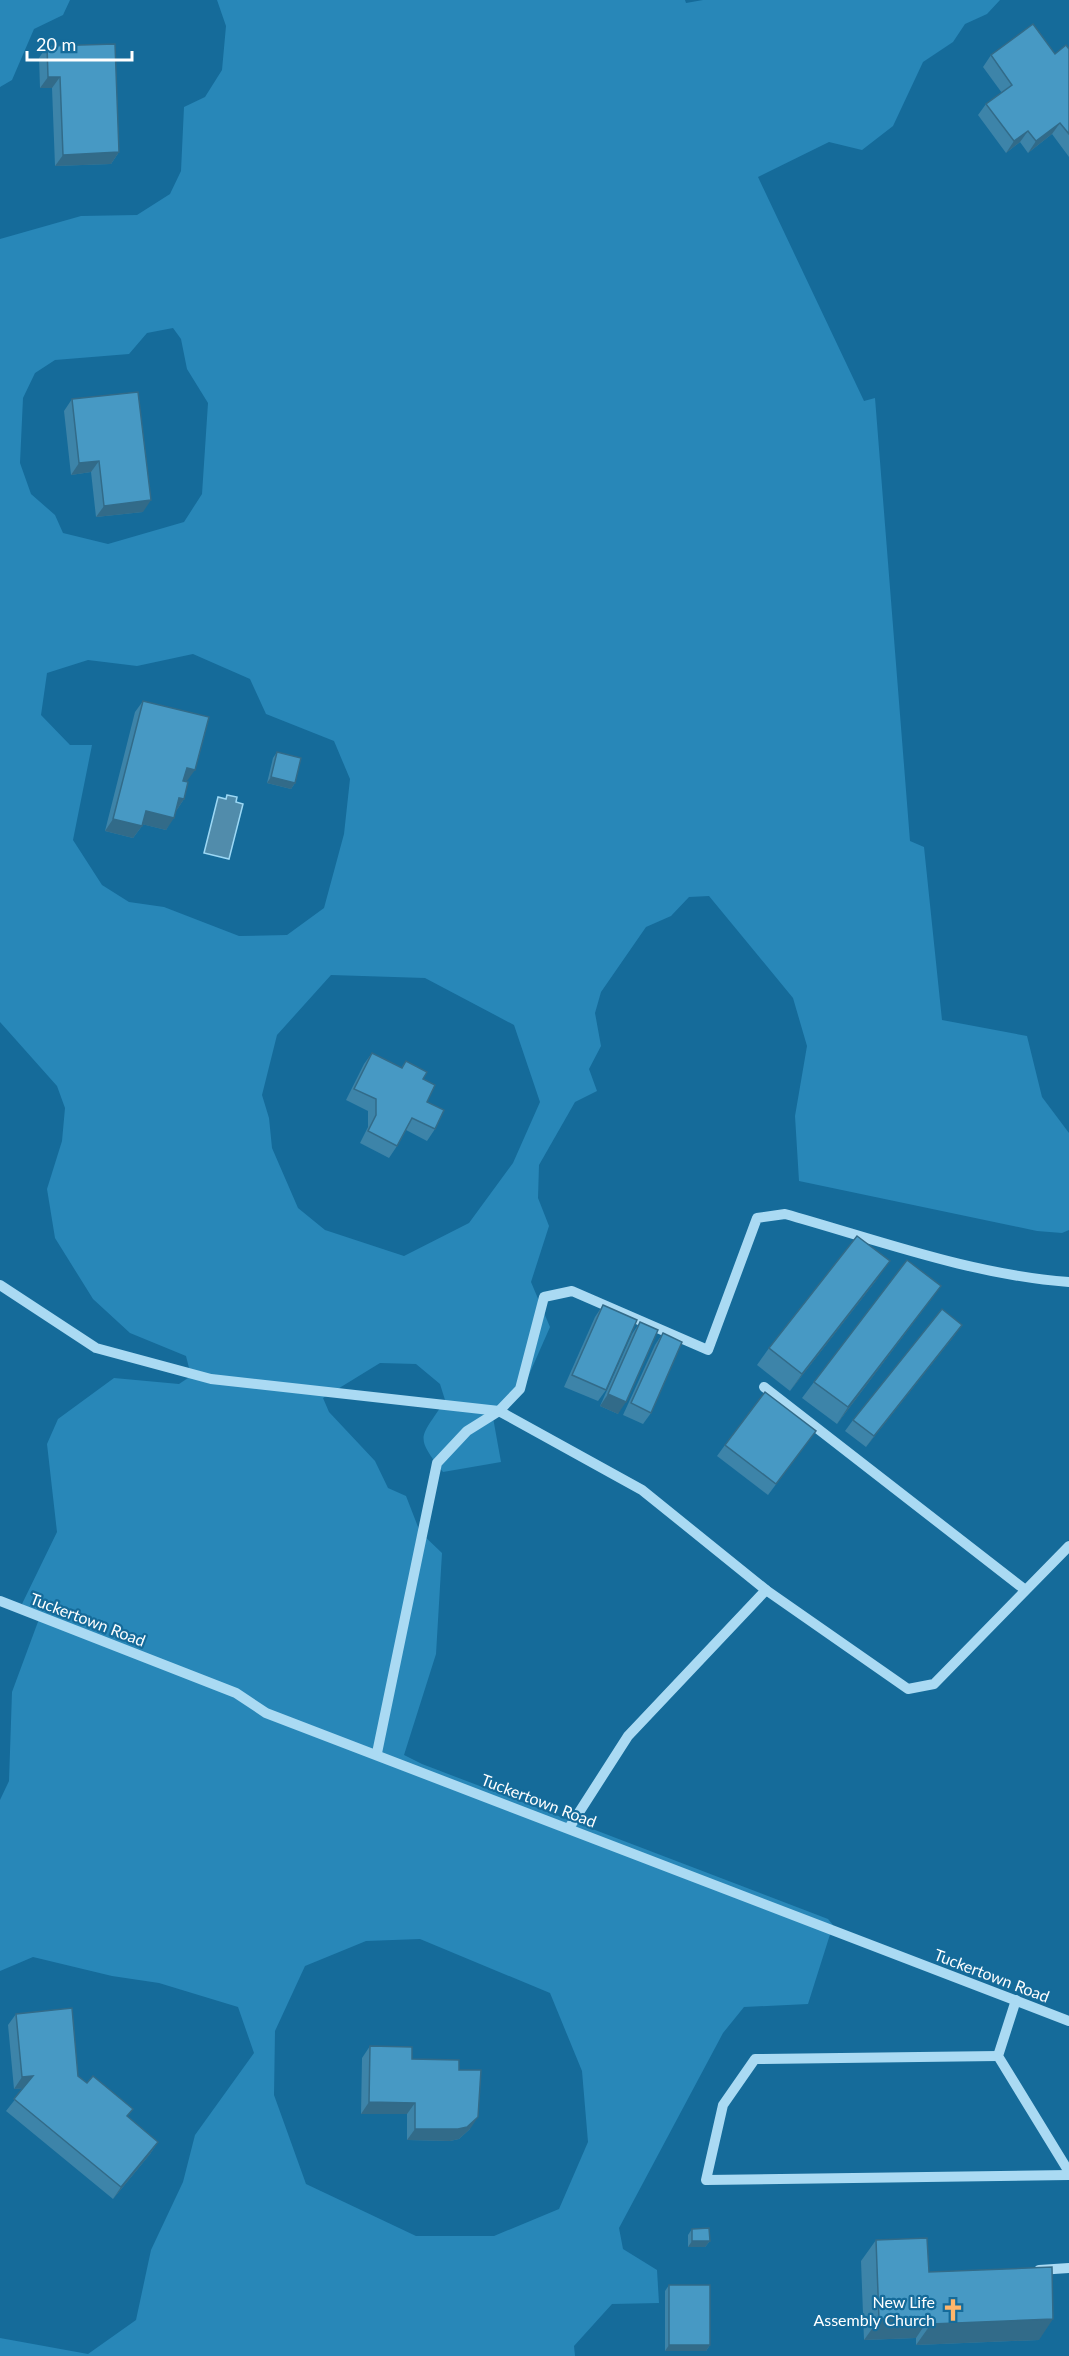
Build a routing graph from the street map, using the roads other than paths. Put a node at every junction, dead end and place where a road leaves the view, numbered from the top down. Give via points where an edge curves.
1 (1069, 1282) edge
2 (0, 1285) edge
3 (764, 1387) dead end
4 (499, 1411) junction
5 (1069, 1546) edge
6 (1024, 1589) junction
7 (766, 1590) junction
8 (0, 1601) edge
9 (377, 1753) junction
10 (569, 1828) junction
11 (1016, 2000) junction
12 (1069, 2021) edge
13 (998, 2055) junction
14 (1069, 2173) edge
15 (1069, 2268) edge
16 (1022, 2271) edge

1 - 4 street via 970,1267 785,1214 758,1218 708,1350 572,1291 544,1297 520,1389
2 - 4 street via 96,1348 211,1379
3 - 6 street
4 - 7 street via 642,1490
4 - 9 street via 467,1431 437,1463
5 - 6 street
6 - 7 street via 934,1683 909,1689
7 - 10 street via 628,1736
8 - 9 street, Tuckertown Road via 236,1694 266,1713
9 - 10 street, Tuckertown Road
10 - 11 street, Tuckertown Road
11 - 12 street, Tuckertown Road
11 - 13 street
13 - 14 street
13 - 14 street via 755,2059 723,2105 706,2180
15 - 16 street

